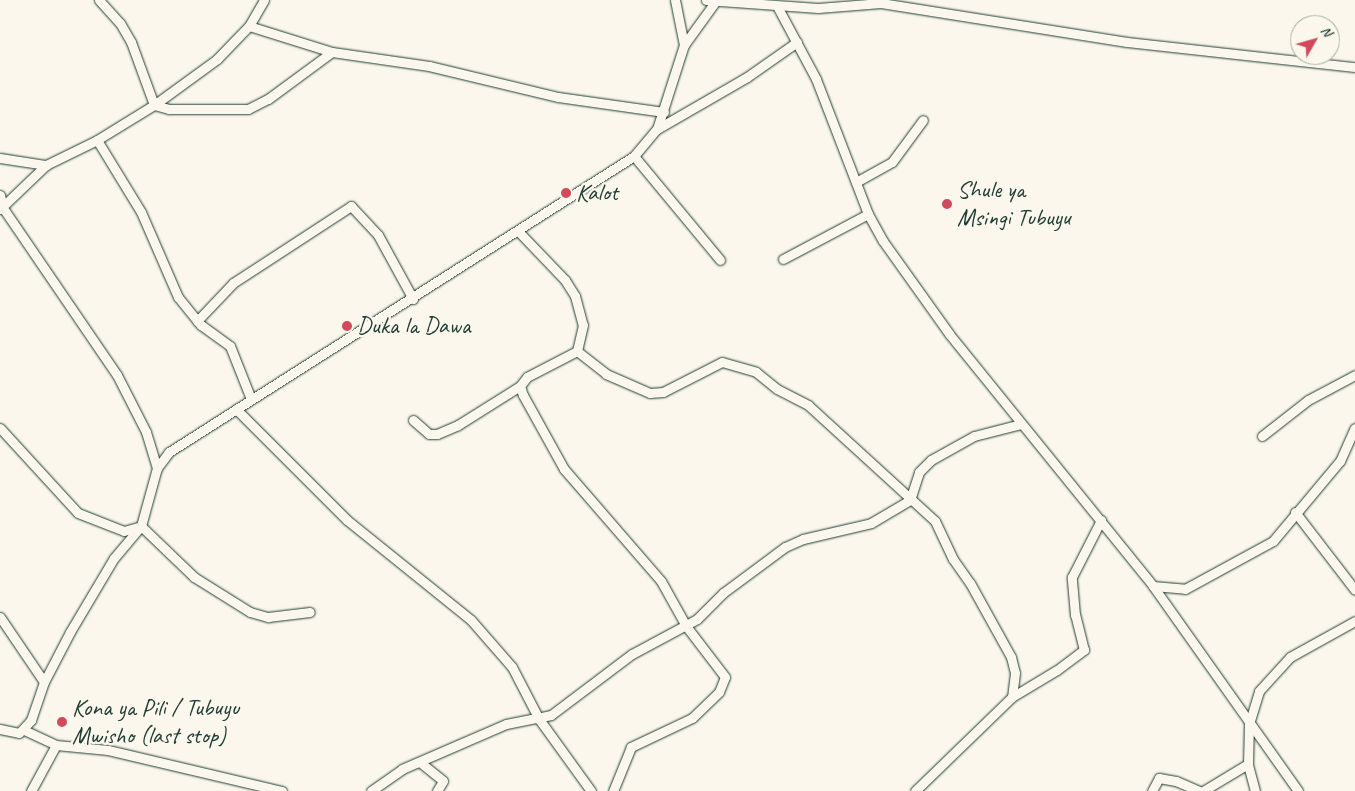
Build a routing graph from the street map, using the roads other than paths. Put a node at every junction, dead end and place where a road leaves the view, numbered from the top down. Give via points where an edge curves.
1 (264, 0) edge
2 (675, 0) edge
3 (103, 1) edge
4 (710, 1) edge
5 (883, 2) edge
6 (817, 4) edge
7 (777, 6) junction
8 (249, 26) junction
9 (797, 42) junction
10 (684, 45) junction
11 (332, 52) junction
12 (1355, 67) edge
13 (154, 106) junction
14 (664, 112) junction
15 (923, 120) dead end
16 (656, 129) junction
17 (97, 140) junction
18 (634, 156) junction
19 (0, 158) edge
20 (46, 164) junction
21 (856, 182) junction
22 (1, 203) edge
23 (868, 214) junction
24 (518, 231) junction
25 (783, 259) dead end
26 (720, 260) dead end
27 (413, 299) junction
28 (197, 322) junction
29 (577, 351) junction
30 (1355, 375) edge
31 (520, 386) junction
32 (251, 399) junction
33 (236, 409) junction
34 (413, 420) dead end
35 (1021, 424) junction
36 (0, 428) edge
37 (1355, 428) edge
38 (1262, 436) dead end
39 (157, 468) junction
40 (910, 500) junction
41 (1295, 512) junction
42 (1101, 520) junction
43 (141, 526) junction
44 (1153, 586) junction
45 (1355, 590) edge
46 (310, 612) dead end
47 (0, 617) edge
48 (1355, 621) edge
49 (686, 626) junction
50 (44, 682) junction
51 (1012, 697) junction
52 (539, 719) junction
53 (1249, 724) junction
54 (0, 728) edge
55 (24, 730) junction
56 (56, 745) junction
57 (421, 763) junction
58 (1248, 764) junction
59 (31, 791) edge
60 (282, 791) edge
61 (370, 791) edge
62 (436, 791) edge
63 (591, 791) edge
64 (613, 791) edge
65 (915, 791) edge
66 (1152, 791) edge
67 (1199, 791) edge
68 (1203, 791) edge
69 (1255, 791) edge
70 (1298, 791) edge

1 - 8 street
2 - 10 street
3 - 13 street via 132,42
4 - 7 street
4 - 10 street
5 - 6 street
5 - 12 street via 1127,42
6 - 7 street
7 - 9 street
8 - 11 street
8 - 13 street via 217,59
9 - 16 street via 747,77
9 - 21 street via 822,93
10 - 14 street
11 - 13 street via 268,99 248,109 169,109
11 - 14 street via 429,66 558,96
13 - 17 street
14 - 16 street
15 - 21 street via 892,162
16 - 18 street
17 - 20 street
17 - 28 street via 142,212 178,297
18 - 24 street
18 - 26 street
19 - 20 street
20 - 22 street
21 - 23 street
22 - 39 street via 117,375 146,432
23 - 25 street
23 - 35 street via 918,292
24 - 27 street
24 - 29 street via 557,269 575,296 583,325
27 - 28 street via 378,235 351,206 233,283
27 - 32 street
28 - 32 street via 230,346
29 - 31 street via 532,374
29 - 40 street via 613,378 658,394 719,363 756,372 777,389 808,405
30 - 38 street via 1308,400
31 - 34 street via 458,425 437,434 429,434
31 - 49 street via 554,455 581,491 661,581
32 - 33 street
33 - 39 street via 168,452
33 - 52 street via 347,520 471,620 512,667
35 - 40 street via 974,436 931,460 919,472
35 - 42 street
36 - 43 street via 72,508 124,531
37 - 41 street via 1340,461
39 - 43 street
40 - 49 street via 858,528 811,536 785,547 723,593
40 - 51 street via 934,521 1011,657 1015,673
41 - 44 street via 1273,541 1188,588 1178,590
41 - 45 street
42 - 44 street
42 - 51 street via 1072,577 1075,615 1085,648 1058,670
43 - 46 street via 194,577 244,609 268,617
43 - 50 street via 114,558
44 - 53 street
47 - 50 street
48 - 53 street via 1294,654 1279,667 1259,691
49 - 52 street via 632,654 557,711
49 - 64 street via 718,664 724,674 724,684 692,718 631,747
50 - 55 street via 36,710
51 - 65 street
52 - 57 street via 506,724
52 - 63 street
53 - 58 street
53 - 70 street
54 - 55 street via 16,733
55 - 56 street
56 - 59 street
56 - 60 street via 108,750
57 - 61 street via 393,774
57 - 62 street via 443,781
58 - 68 street
58 - 69 street
66 - 67 street via 1159,778

